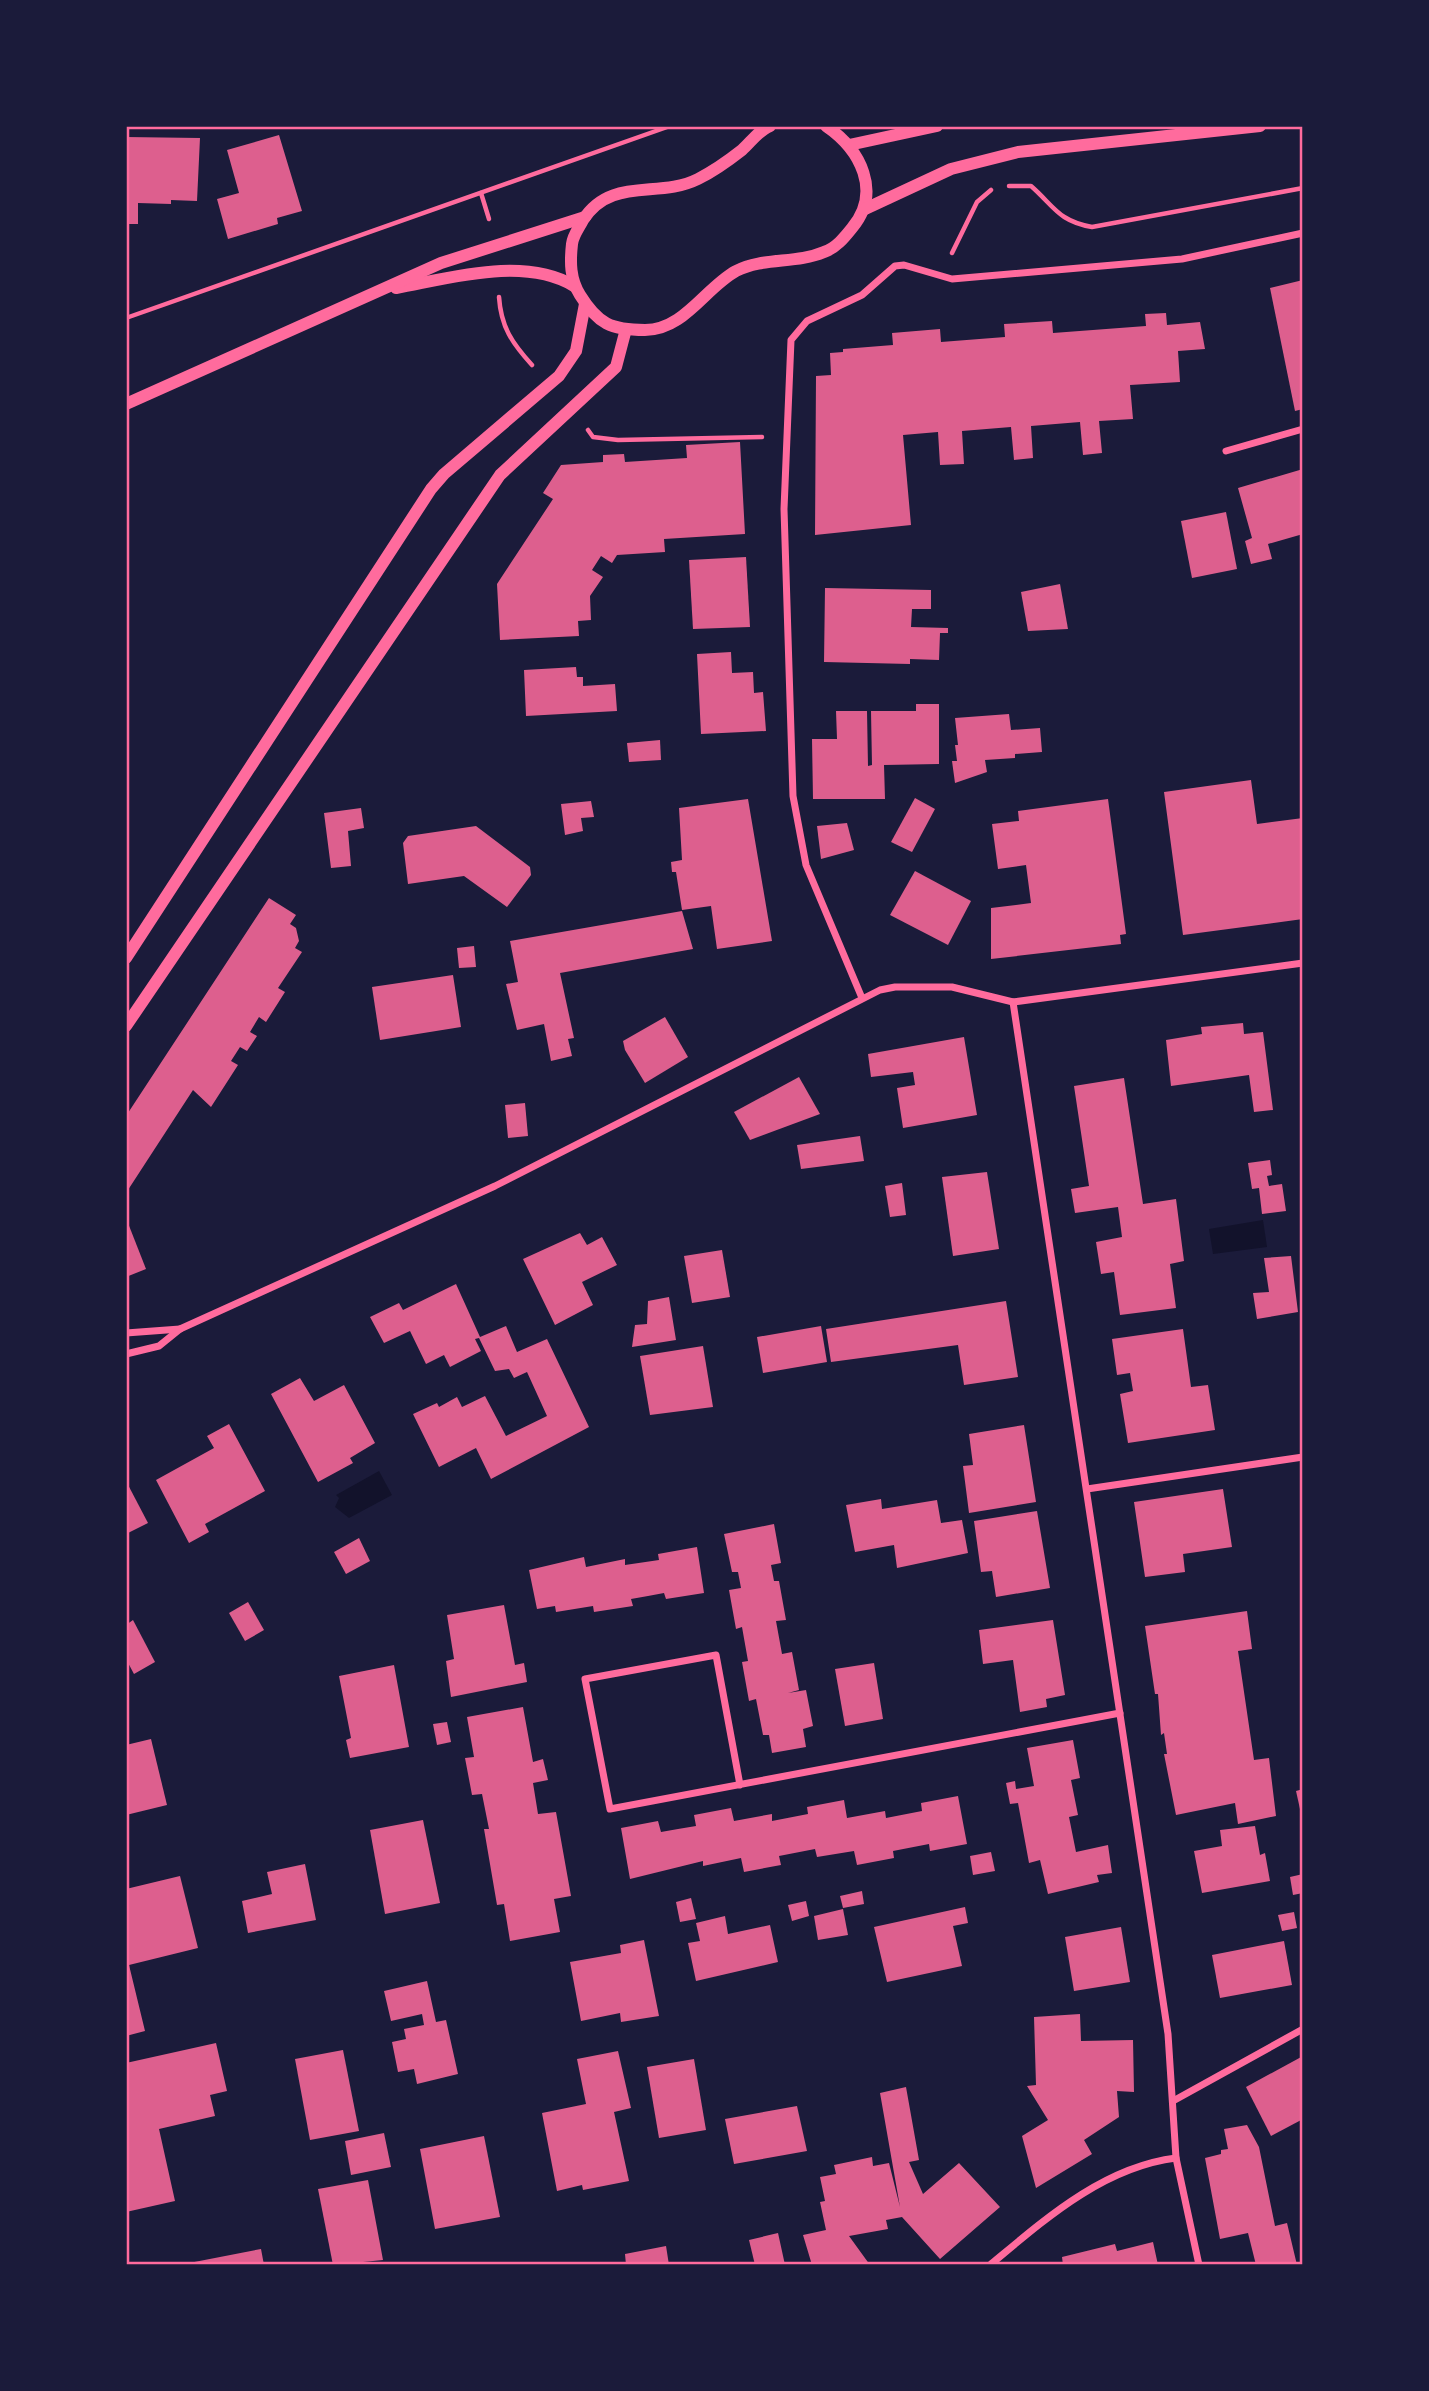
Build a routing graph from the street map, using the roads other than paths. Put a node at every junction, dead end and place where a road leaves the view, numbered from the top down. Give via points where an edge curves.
1 (768, 126) edge
2 (826, 126) edge
3 (937, 126) edge
4 (1260, 126) edge
5 (849, 145) junction
6 (865, 208) junction
7 (585, 217) junction
8 (1303, 233) edge
9 (575, 286) junction
10 (375, 292) junction
11 (585, 303) junction
12 (626, 329) junction
13 (126, 404) edge
14 (1303, 429) edge
15 (1226, 451) dead end
16 (126, 958) edge
17 (1303, 963) edge
18 (862, 998) junction
19 (1013, 1002) junction
20 (126, 1026) edge
21 (180, 1329) junction
22 (126, 1333) edge
23 (126, 1354) edge
24 (1303, 1457) edge
25 (1087, 1489) junction
26 (1120, 1713) junction
27 (740, 1785) junction
28 (1303, 2029) edge
29 (1173, 2101) junction
30 (1176, 2158) junction
31 (990, 2265) edge
32 (1199, 2265) edge

1 - 7 street via 720,168 694,181 616,193 604,197
2 - 5 street
3 - 5 street
4 - 6 street via 1018,152 951,169
5 - 6 street via 866,179
6 - 12 street via 828,251 740,269 720,280 671,324 649,330
7 - 9 street via 573,238 570,262
7 - 10 street via 441,263
8 - 18 street via 1182,259 952,279 895,266 862,295 807,321 791,340 784,509 793,796 806,865
9 - 10 street via 543,274 497,273
9 - 11 street
10 - 13 street
11 - 12 street via 599,321
11 - 16 street via 576,351 559,376 431,489
12 - 20 street via 616,367 492,486
14 - 15 street
17 - 19 street
18 - 19 street via 895,986 933,986
18 - 21 street via 495,1185
19 - 25 street
21 - 22 street
21 - 23 street via 159,1346
24 - 25 street
25 - 26 street
26 - 27 street
26 - 29 street via 1168,2034
27 - 27 street via 610,1809 585,1679 716,1655
28 - 29 street
29 - 30 street
30 - 31 street via 1140,2165 1083,2194
30 - 32 street

